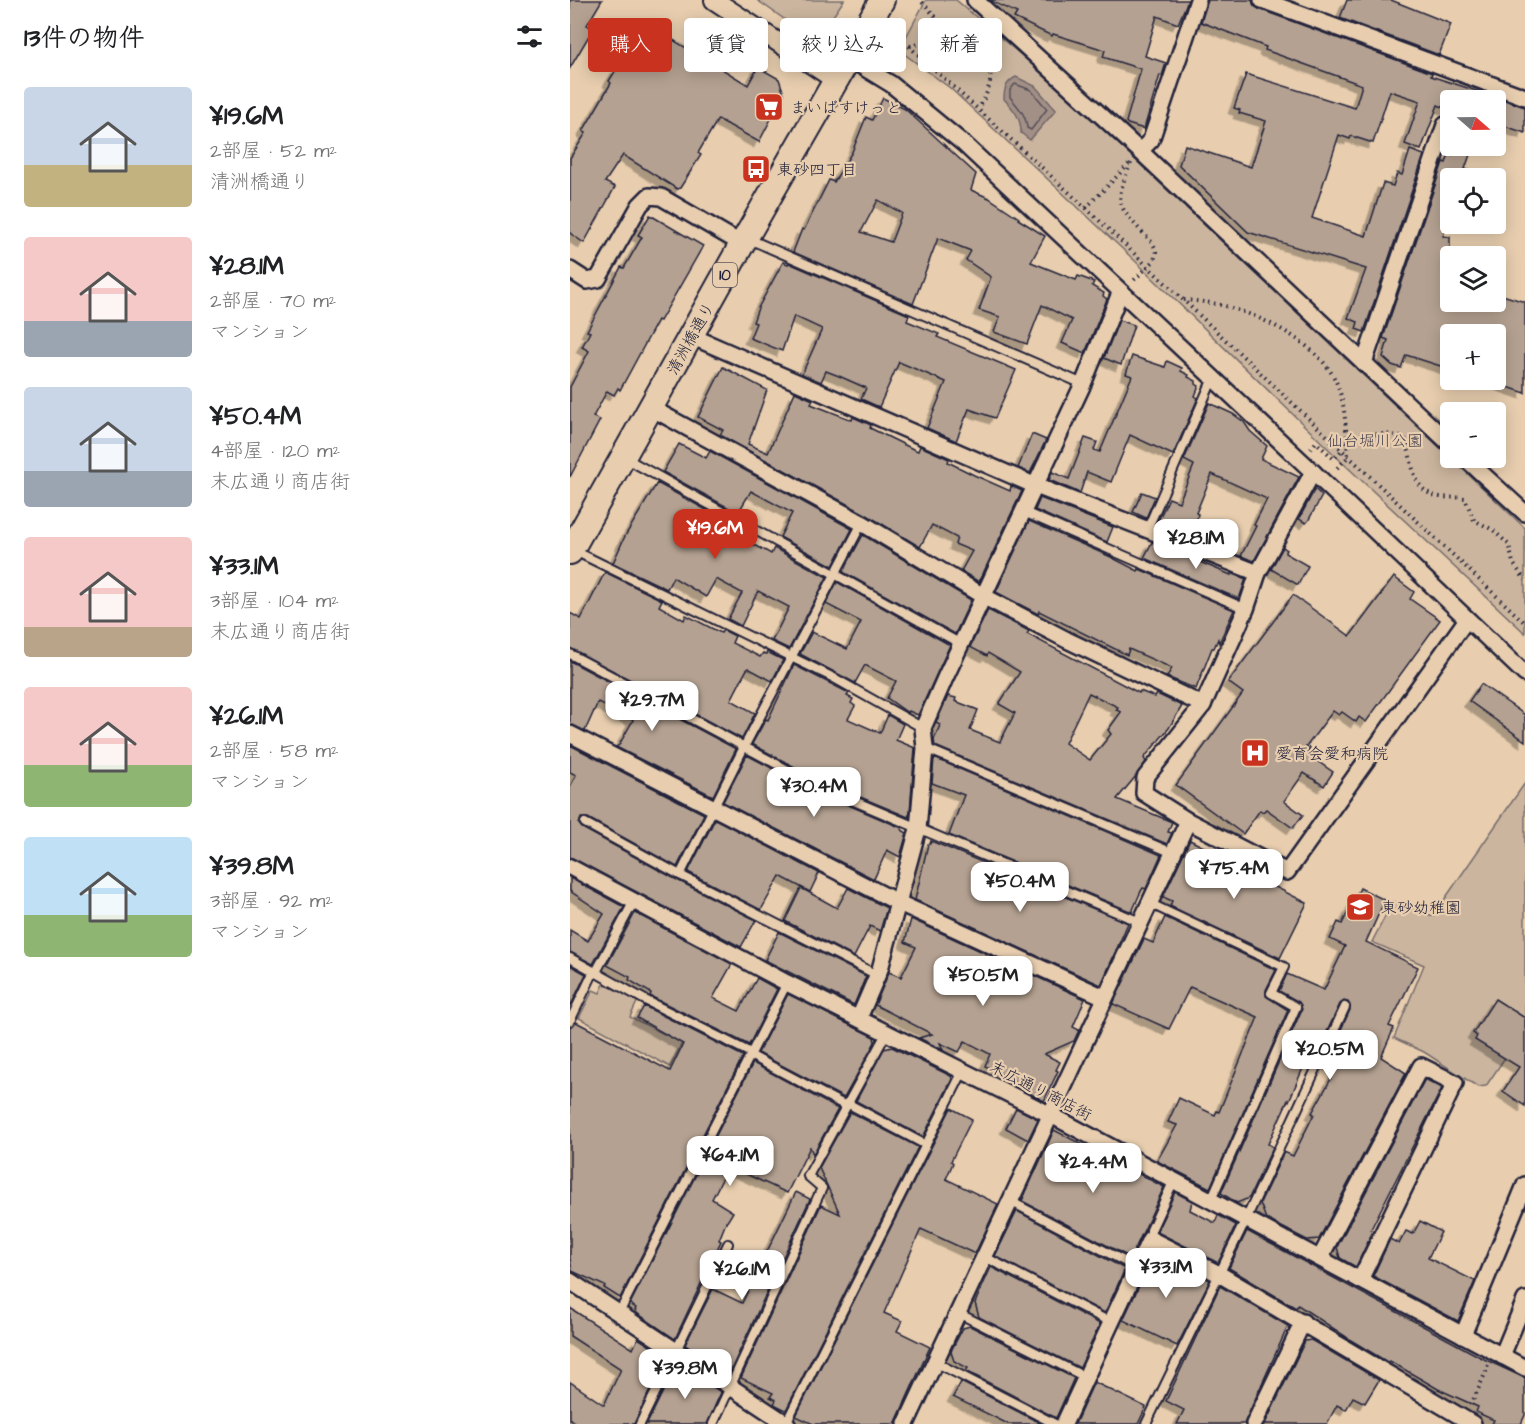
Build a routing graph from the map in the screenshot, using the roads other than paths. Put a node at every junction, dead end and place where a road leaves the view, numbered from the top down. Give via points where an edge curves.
1 (714, 0) edge
2 (882, 0) edge
3 (975, 0) edge
4 (1198, 0) edge
5 (1262, 0) edge
6 (872, 18) edge
7 (842, 72) edge
8 (871, 72) edge
9 (837, 81) junction
10 (1525, 97) edge
11 (1440, 140) edge
12 (1138, 155) junction
13 (744, 241) junction
14 (570, 270) edge
15 (1120, 292) junction
16 (691, 336) junction
17 (1364, 363) junction
18 (1213, 378) junction
19 (1083, 384) junction
20 (651, 408) junction
21 (1440, 435) edge
22 (623, 456) junction
23 (1476, 468) edge
24 (1318, 477) junction
25 (1036, 486) junction
26 (1024, 513) junction
27 (1525, 513) edge
28 (862, 523) junction
29 (1147, 530) junction
30 (571, 550) edge
31 (1258, 573) junction
32 (836, 574) junction
33 (983, 596) junction
34 (1246, 609) junction
35 (1467, 619) junction
36 (961, 644) junction
37 (570, 654) edge
38 (791, 657) junction
39 (1525, 674) edge
40 (1203, 705) junction
41 (923, 728) junction
42 (570, 734) edge
43 (744, 747) junction
44 (926, 748) junction
45 (714, 808) junction
46 (1188, 820) junction
47 (585, 823) dead end
48 (918, 829) junction
49 (1173, 853) junction
50 (570, 867) edge
51 (680, 875) junction
52 (634, 901) junction
53 (899, 903) junction
54 (1149, 903) junction
55 (1140, 922) junction
56 (570, 958) edge
57 (595, 972) junction
58 (877, 975) junction
59 (787, 983) junction
60 (1104, 997) junction
61 (1345, 1007) dead end
62 (859, 1018) junction
63 (570, 1021) edge
64 (887, 1032) junction
65 (751, 1054) junction
66 (963, 1071) junction
67 (846, 1104) junction
68 (1051, 1115) junction
69 (926, 1145) junction
70 (1174, 1180) junction
71 (1525, 1185) edge
72 (1211, 1200) junction
73 (1010, 1201) junction
74 (1246, 1219) junction
75 (1150, 1239) junction
76 (728, 1244) dead end
77 (983, 1256) junction
78 (1320, 1258) junction
79 (1137, 1268) junction
80 (1219, 1274) junction
81 (1360, 1280) junction
82 (570, 1281) edge
83 (1525, 1300) edge
84 (619, 1313) junction
85 (957, 1313) junction
86 (1303, 1322) junction
87 (1112, 1323) junction
88 (1463, 1335) junction
89 (675, 1350) junction
90 (1498, 1354) junction
91 (935, 1362) junction
92 (1525, 1368) edge
93 (1085, 1377) junction
94 (730, 1386) junction
95 (1463, 1421) edge
96 (640, 1424) edge
97 (713, 1424) edge
98 (787, 1424) edge
99 (906, 1424) edge
100 (1055, 1424) edge
101 (1064, 1424) edge
102 (1146, 1424) edge
103 (1254, 1424) edge

1 - 9 street
2 - 6 main road, 清洲橋通り / 10
3 - 12 street
4 - 12 street via 1151,140
5 - 10 street
7 - 9 main road, 清洲橋通り / 10
8 - 15 street via 964,144
9 - 13 main road, 清洲橋通り / 10
11 - 17 street
12 - 17 street
13 - 14 street via 661,197 649,196 598,279 587,281
13 - 16 main road, 清洲橋通り / 10
13 - 19 lane
15 - 18 street
15 - 19 street
16 - 20 main road, 清洲橋通り / 10
16 - 25 street
17 - 21 street
18 - 24 street
18 - 29 lane
19 - 25 street
20 - 22 main road, 清洲橋通り / 10
20 - 28 street
22 - 30 main road, 清洲橋通り / 10
22 - 32 lane
23 - 27 street
24 - 31 street
24 - 35 street
25 - 26 street
25 - 29 street
26 - 33 street
26 - 34 lane
28 - 32 lane
28 - 33 street
29 - 31 street
30 - 38 lane
31 - 34 street
32 - 36 lane
32 - 38 lane
33 - 36 street
33 - 40 street
34 - 40 street
35 - 39 street
35 - 46 street via 1287,872
36 - 41 street
37 - 43 lane
38 - 41 lane
38 - 43 lane
40 - 46 street via 1145,778 1144,793
41 - 44 street
42 - 45 street
43 - 45 lane
43 - 48 lane via 814,784
44 - 48 street
44 - 49 lane
45 - 51 lane
45 - 53 street
46 - 49 street
47 - 51 lane
48 - 53 street
48 - 55 lane
49 - 54 street
50 - 52 street, 末広通り商店街
51 - 58 lane
52 - 57 lane
52 - 59 street, 末広通り商店街
53 - 58 street
53 - 60 street
54 - 55 street
54 - 72 lane via 1284,967 1271,993 1296,1006
55 - 60 street
56 - 57 lane
57 - 63 lane
57 - 65 lane
58 - 62 street
59 - 62 street, 末広通り商店街
59 - 65 lane
60 - 68 street
61 - 74 lane
62 - 64 street, 末広通り商店街
64 - 66 street, 末広通り商店街
64 - 67 lane
65 - 67 lane
65 - 84 lane
66 - 68 street, 末広通り商店街
66 - 69 lane
67 - 69 lane
67 - 94 lane via 808,1176 822,1188
68 - 70 street, 末広通り商店街
68 - 73 street
69 - 98 lane
70 - 72 street, 末広通り商店街
70 - 75 lane
71 - 88 street
72 - 74 street, 末広通り商店街
73 - 77 street
73 - 79 lane
74 - 78 street, 末広通り商店街
74 - 80 lane
75 - 79 street
75 - 80 street
76 - 89 lane
77 - 85 street
77 - 87 lane
78 - 81 street, 末広通り商店街
78 - 81 street via 1421,1066 1455,1083
79 - 87 street
80 - 86 street
80 - 102 lane
81 - 88 street, 末広通り商店街
82 - 84 street
83 - 90 street
84 - 89 street
85 - 91 street
85 - 93 lane
86 - 95 street
86 - 103 street
87 - 93 street
88 - 90 street, 末広通り商店街
89 - 94 street
89 - 96 lane
90 - 92 street, 末広通り商店街
91 - 99 street
91 - 100 lane
93 - 101 street
94 - 97 lane
94 - 98 street

